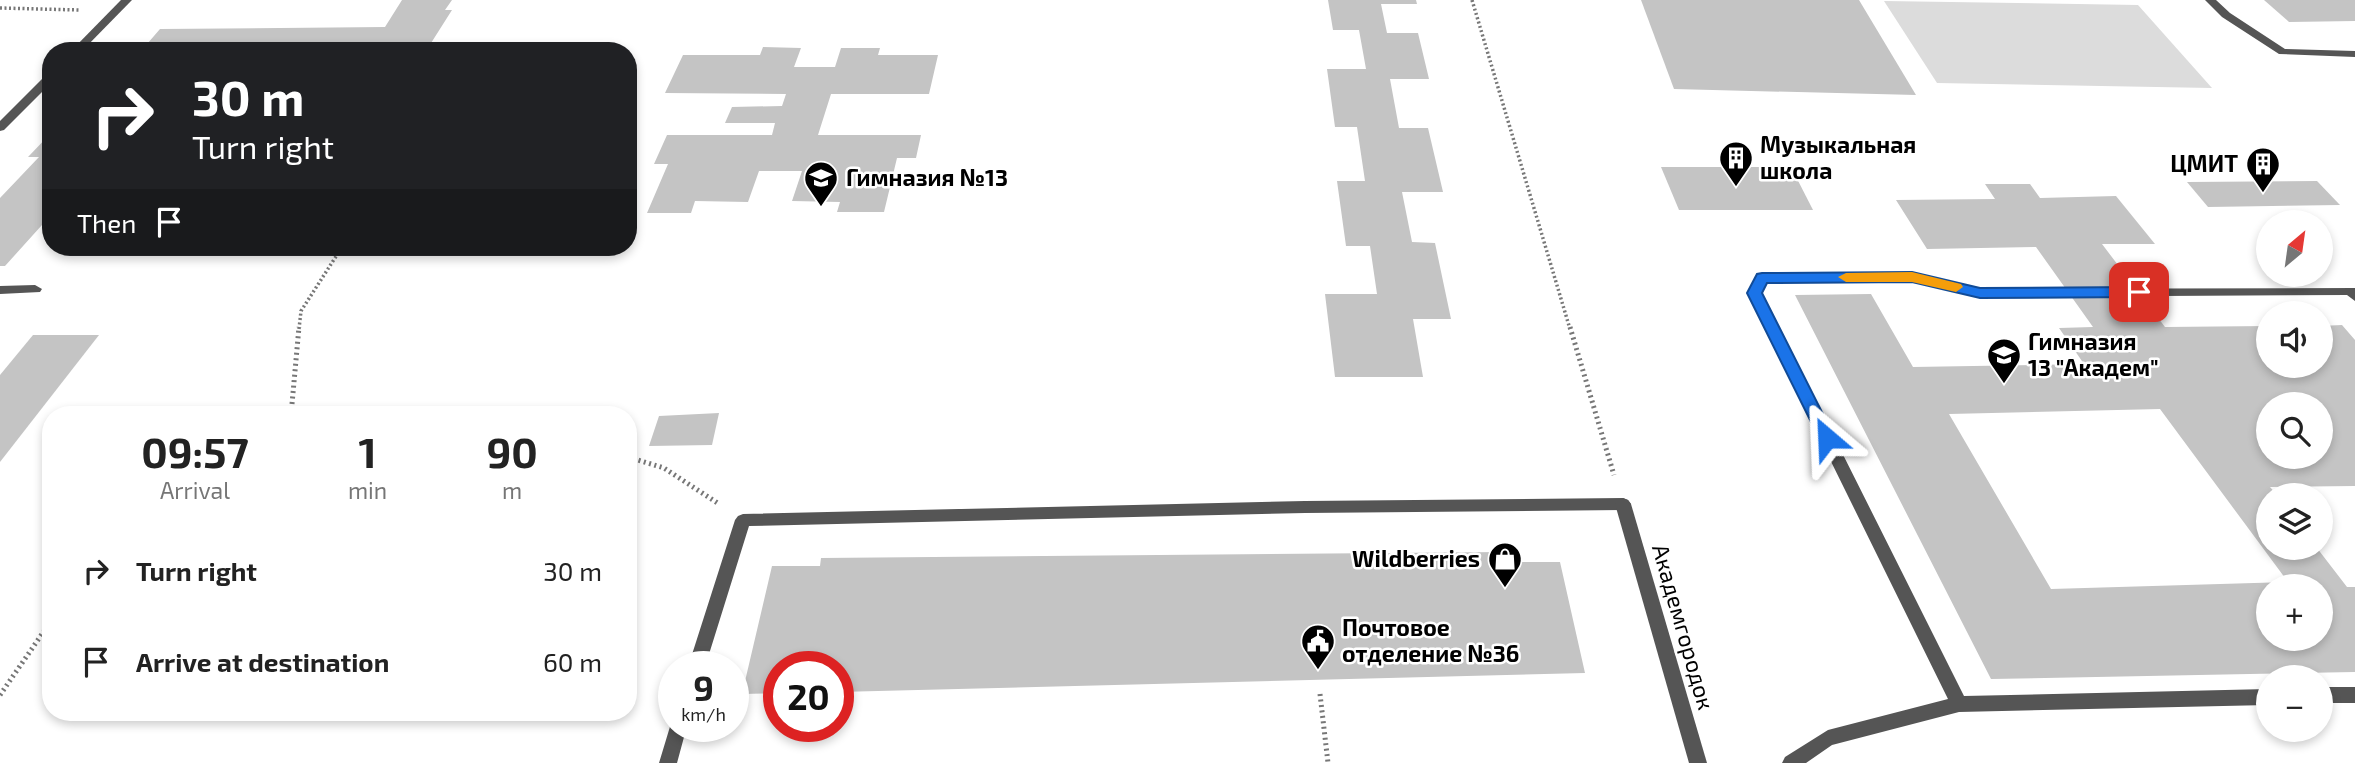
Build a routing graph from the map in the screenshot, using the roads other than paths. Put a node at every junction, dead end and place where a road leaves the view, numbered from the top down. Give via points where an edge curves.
1 (127, 0) edge
2 (2210, 0) edge
3 (85, 42) edge
4 (2355, 54) edge
5 (42, 85) edge
6 (0, 128) edge
7 (35, 289) dead end
8 (0, 290) edge
9 (2354, 293) edge
10 (701, 651) edge
11 (2333, 695) edge
12 (2355, 695) edge
13 (2256, 697) edge
14 (1959, 704) junction
15 (674, 742) edge
16 (668, 763) edge
17 (1698, 763) edge
18 (1791, 763) edge

1 - 3 street
2 - 4 street via 2283,52
5 - 6 street
7 - 8 street
9 - 14 street via 1980,293 1912,277 1762,278 1755,293
10 - 17 street, Академгородок via 743,520 1623,504
11 - 12 street
13 - 14 street
14 - 18 street via 1828,738
15 - 16 street

